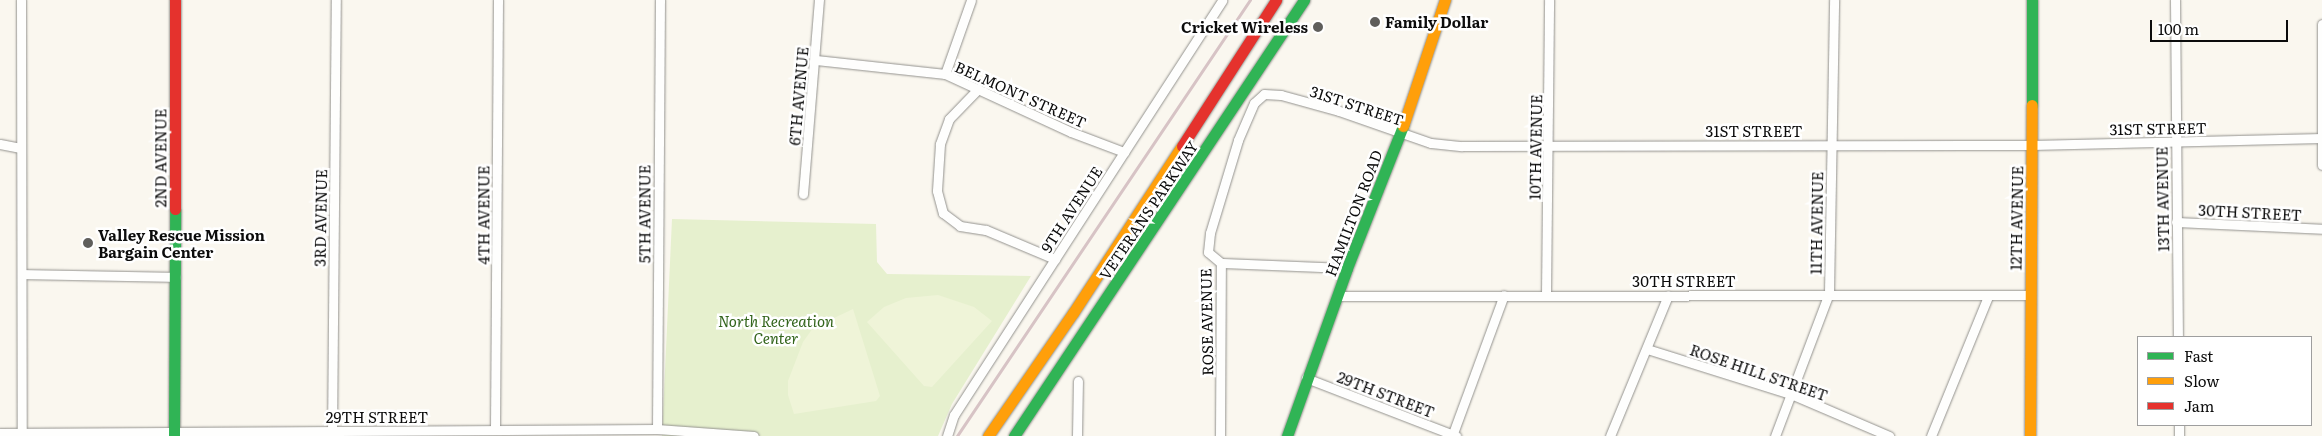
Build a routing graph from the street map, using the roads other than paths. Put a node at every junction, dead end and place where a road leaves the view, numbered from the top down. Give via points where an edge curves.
1 (20, 0) edge
2 (174, 0) edge
3 (336, 0) edge
4 (498, 0) edge
5 (660, 0) edge
6 (819, 0) edge
7 (971, 0) edge
8 (1222, 0) edge
9 (1276, 0) edge
10 (1304, 0) edge
11 (1445, 0) edge
12 (1549, 0) edge
13 (1834, 0) edge
14 (2032, 0) edge
15 (2175, 0) edge
16 (2322, 24) edge
17 (816, 60) junction
18 (945, 74) junction
19 (978, 89) junction
20 (1401, 133) junction
21 (2321, 138) edge
22 (2174, 142) junction
23 (0, 144) edge
24 (1549, 144) junction
25 (1831, 145) junction
26 (2032, 145) junction
27 (21, 148) junction
28 (1124, 152) junction
29 (1232, 156) joint
30 (2322, 166) edge
31 (803, 194) dead end
32 (2176, 222) junction
33 (2322, 230) edge
34 (1055, 258) junction
35 (1221, 263) junction
36 (1347, 268) junction
37 (23, 274) junction
38 (176, 276) junction
39 (1829, 293) junction
40 (1504, 295) junction
41 (1546, 295) junction
42 (1668, 295) junction
43 (2030, 295) junction
44 (1338, 296) junction
45 (1988, 296) junction
46 (2178, 336) edge
47 (1647, 349) junction
48 (1306, 378) junction
49 (1078, 380) dead end
50 (1791, 394) junction
51 (657, 429) junction
52 (495, 430) junction
53 (0, 433) edge
54 (332, 433) edge
55 (599, 433) edge
56 (22, 435) edge
57 (174, 435) edge
58 (754, 436) edge
59 (947, 436) edge
60 (988, 436) edge
61 (1014, 436) edge
62 (1077, 436) edge
63 (1220, 436) edge
64 (1286, 436) edge
65 (1454, 436) edge
66 (1610, 436) edge
67 (1774, 436) edge
68 (1889, 436) edge
69 (1931, 436) edge
70 (2030, 436) edge

1 - 27 street
2 - 38 main road, 2ND AVENUE
3 - 54 street, 3RD AVENUE
4 - 52 street, 4TH AVENUE
5 - 51 street, 5TH AVENUE
6 - 17 street, 6TH AVENUE
7 - 18 street
8 - 28 street, 9TH AVENUE
9 - 60 main road, VETERANS PARKWAY via 1073,313
10 - 61 main road, VETERANS PARKWAY
11 - 20 main road, HAMILTON ROAD
12 - 24 street, 10TH AVENUE
13 - 25 street, 11TH AVENUE
14 - 26 main road, 12TH AVENUE
15 - 22 street, 13TH AVENUE
16 - 21 street
17 - 18 street, BELMONT STREET
17 - 31 street, 6TH AVENUE
18 - 19 street, BELMONT STREET
19 - 28 street, BELMONT STREET via 1071,132
19 - 34 street via 948,119 940,144 937,191 943,213 960,226 986,230
20 - 24 street, 31ST STREET via 1431,143 1462,146
20 - 29 street, 31ST STREET via 1330,108 1281,95 1264,94 1254,103
20 - 36 main road, HAMILTON ROAD
21 - 22 street, 31ST STREET
21 - 30 street
22 - 26 street, 31ST STREET
22 - 32 street, 13TH AVENUE
23 - 27 street
24 - 25 street, 31ST STREET
24 - 41 street, 10TH AVENUE
25 - 26 street, 31ST STREET
25 - 39 street, 11TH AVENUE
26 - 43 main road, 12TH AVENUE
27 - 37 street
28 - 34 street, 9TH AVENUE
29 - 35 street, ROSE AVENUE via 1210,233 1208,252
32 - 33 street, 30TH STREET
32 - 46 street, 13TH AVENUE
34 - 59 street, 9TH AVENUE via 954,415
35 - 36 street
35 - 63 street, ROSE AVENUE
36 - 44 main road, HAMILTON ROAD
37 - 38 street
37 - 56 street
38 - 57 main road, 2ND AVENUE
39 - 42 street, 30TH STREET
39 - 45 street, 30TH STREET
39 - 50 street, 11TH AVENUE
40 - 41 street, 30TH STREET
40 - 44 street, 30TH STREET
40 - 65 street
41 - 42 street, 30TH STREET
42 - 47 street
43 - 45 street, 30TH STREET
43 - 70 main road, 12TH AVENUE
44 - 48 main road, HAMILTON ROAD
45 - 69 street
47 - 50 street, ROSE HILL STREET
47 - 66 street
48 - 64 main road, HAMILTON ROAD
48 - 65 street, 29TH STREET
49 - 62 street
50 - 67 street, 11TH AVENUE
50 - 68 street, ROSE HILL STREET
51 - 55 street, 29TH STREET
51 - 58 street, 29TH STREET
52 - 54 street, 29TH STREET
52 - 55 street, 29TH STREET
53 - 56 street, 29TH STREET
54 - 57 street, 29TH STREET
56 - 57 street, 29TH STREET

